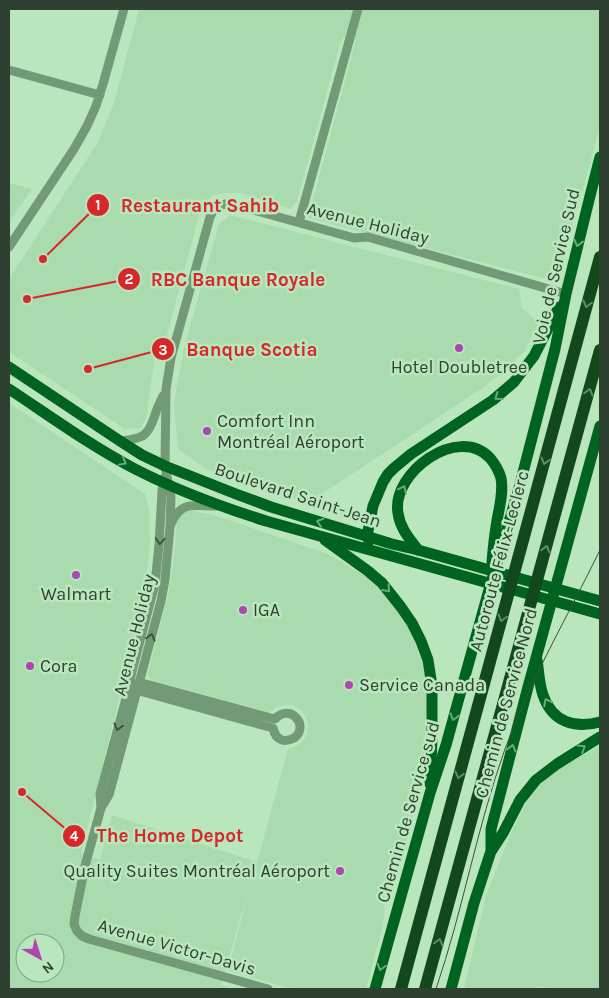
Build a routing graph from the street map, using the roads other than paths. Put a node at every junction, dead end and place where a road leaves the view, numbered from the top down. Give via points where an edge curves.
1 (124, 9) edge
2 (358, 9) edge
3 (9, 70) edge
4 (100, 95) junction
5 (600, 157) edge
6 (299, 222) junction
7 (9, 247) edge
8 (600, 257) edge
9 (566, 294) junction
10 (600, 350) edge
11 (9, 367) edge
12 (9, 389) edge
13 (166, 389) junction
14 (600, 426) edge
15 (120, 441) junction
16 (165, 466) junction
17 (166, 483) junction
18 (223, 506) junction
19 (170, 527) junction
20 (319, 536) junction
21 (367, 536) junction
22 (372, 550) junction
23 (418, 550) junction
24 (490, 586) junction
25 (600, 601) edge
26 (600, 614) edge
27 (537, 654) junction
28 (135, 686) junction
29 (600, 722) edge
30 (274, 724) dead end
31 (600, 737) edge
32 (430, 793) junction
33 (491, 852) junction
34 (79, 933) joint
35 (268, 989) edge
36 (375, 989) edge
37 (400, 989) edge
38 (425, 989) edge
39 (451, 989) edge

1 - 4 street
2 - 6 street
3 - 4 street
4 - 7 street via 83,134
5 -> 9 main road, Voie de Service Sud
6 - 9 street, Avenue Holiday via 354,238 377,239
6 - 13 street, Avenue Holiday via 232,204 213,210 177,335
8 -> 37 highway, Autoroute Félix-Leclerc
9 -> 21 main road via 540,346 514,382 493,400 411,454 388,474 376,497
9 - 24 main road, Voie de Service Sud via 534,431
38 -> 10 highway
11 - 15 main road, Boulevard Saint-Jean
12 -> 17 main road, Boulevard Saint-Jean via 105,452
13 - 15 street via 148,431 137,439
13 - 16 street, Avenue Holiday
14 - 27 main road, Chemin de Service Nord
15 - 16 main road, Boulevard Saint-Jean
16 - 17 street, Avenue Holiday
21 -> 16 main road, Boulevard Saint-Jean via 236,494
17 - 18 main road, Boulevard Saint-Jean
17 - 19 street, Avenue Holiday via 171,497
17 -> 28 street, Avenue Holiday via 155,584
18 - 19 street via 186,506 179,510
18 - 20 main road, Boulevard Saint-Jean
28 -> 19 street, Avenue Holiday via 164,586
20 - 22 main road, Boulevard Saint-Jean
20 -> 32 main road via 382,583 412,623 421,642 432,686
21 - 22 main road
21 - 23 main road, Boulevard Saint-Jean
22 - 26 main road, Boulevard Saint-Jean
23 -> 24 main road via 403,529 398,514 398,498 407,480 438,452 461,446 478,450 495,465 502,485
23 - 25 main road, Boulevard Saint-Jean
24 -> 32 main road, Chemin de Service sud
29 -> 27 main road via 574,724 554,714 543,695
33 -> 27 main road, Chemin de Service Nord via 492,829
28 - 30 street via 143,692
28 - 34 street, Avenue Holiday via 109,795 101,808 85,866 74,916
33 -> 31 main road via 520,800 536,780
32 -> 36 main road, Chemin de Service sud
33 - 39 main road, Chemin de Service Nord
34 - 35 street, Avenue Victor-Davis via 121,949

